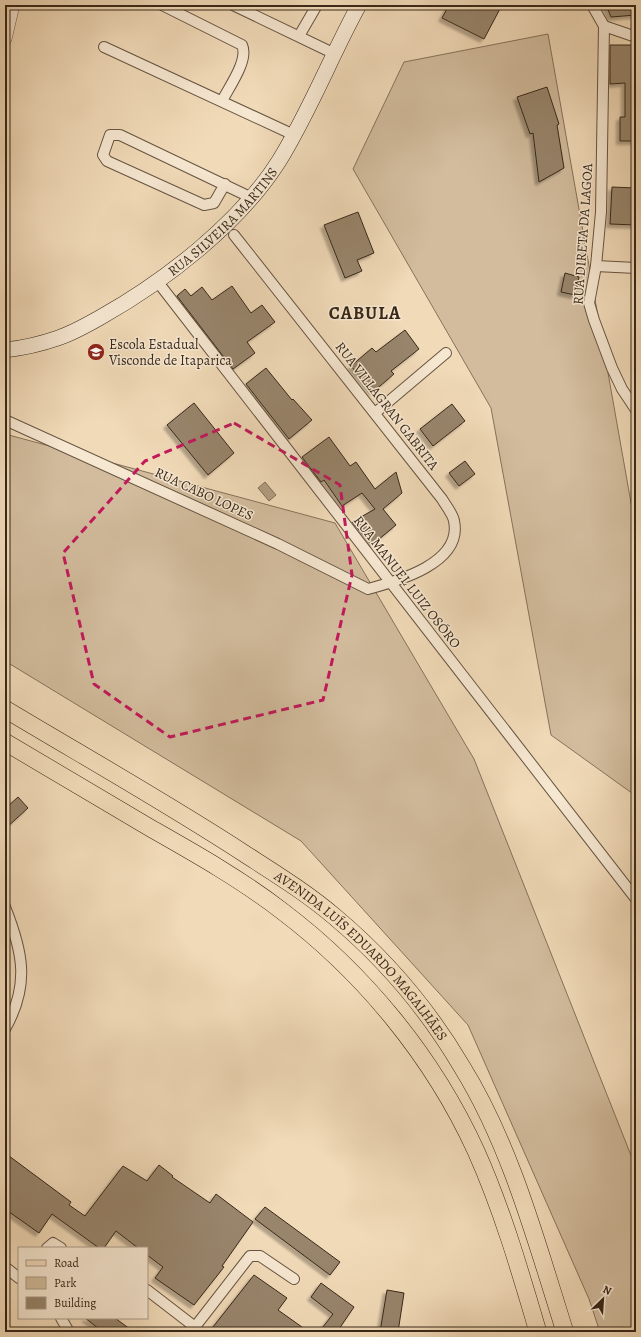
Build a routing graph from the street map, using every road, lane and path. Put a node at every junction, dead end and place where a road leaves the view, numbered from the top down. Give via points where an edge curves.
1 (8, 5) edge
2 (13, 5) edge
3 (162, 5) edge
4 (233, 5) edge
5 (317, 5) edge
6 (359, 5) edge
7 (592, 5) edge
8 (5, 19) edge
9 (604, 26) junction
10 (299, 36) junction
11 (636, 37) edge
12 (5, 39) edge
13 (104, 47) dead end
14 (335, 54) junction
15 (222, 101) junction
16 (294, 135) junction
17 (225, 184) junction
18 (252, 198) junction
19 (234, 235) dead end
20 (596, 266) junction
21 (636, 268) edge
22 (157, 281) junction
23 (5, 350) edge
24 (446, 353) dead end
25 (636, 410) edge
26 (375, 413) junction
27 (5, 420) edge
28 (391, 583) junction
29 (5, 709) edge
30 (5, 742) edge
31 (636, 899) edge
32 (5, 907) edge
33 (5, 1028) edge
34 (48, 1247) edge
35 (59, 1247) edge
36 (5, 1267) edge
37 (18, 1277) edge
38 (294, 1279) dead end
39 (148, 1291) edge
40 (62, 1319) edge
41 (193, 1330) edge
42 (69, 1332) edge
43 (538, 1332) edge
44 (565, 1332) edge

1 - 8 street
2 - 12 street
3 - 15 street via 242,45 245,50 243,62
4 - 10 street
5 - 10 street
6 - 14 main road, RUA SILVEIRA MARTINS
7 - 9 street
9 - 11 street
9 - 20 street, RUA DIRETA DA LAGOA via 601,212
10 - 14 street
13 - 15 street
14 - 16 main road, RUA SILVEIRA MARTINS
15 - 16 street
16 - 18 main road, RUA SILVEIRA MARTINS
17 - 17 street via 118,135 110,135 103,154 107,161 204,205 214,203
17 - 18 street
18 - 22 main road, RUA SILVEIRA MARTINS via 201,246
19 - 26 street, RUA VILLAGRAN GABRITA
20 - 21 street
20 - 25 street, RUA DIRETA DA LAGOA via 589,303 612,368
22 - 23 main road, RUA SILVEIRA MARTINS via 111,311 64,336 27,347
22 - 28 street, RUA MANUEL LUIZ OSÓRO
24 - 26 street
26 - 28 street, RUA VILLAGRAN GABRITA via 442,499 454,520 454,535 449,550 433,564
27 - 28 street, RUA CABO LOPES via 278,544 368,589
28 - 31 street, RUA MANUEL LUIZ OSÓRO
29 - 44 main road, AVENIDA LUÍS EDUARDO MAGALHÃES via 200,825 295,887 335,917 412,994 463,1068 486,1111 516,1181
30 - 43 main road, AVENIDA LUÍS EDUARDO MAGALHÃES via 208,861 282,910 332,954 378,1000 420,1053 476,1151 516,1258
32 - 33 street via 14,928 21,957 22,988 14,1014
34 - 35 street via 53,1243
36 - 37 street
38 - 41 street via 260,1256 250,1256
39 - 41 street
40 - 42 street

